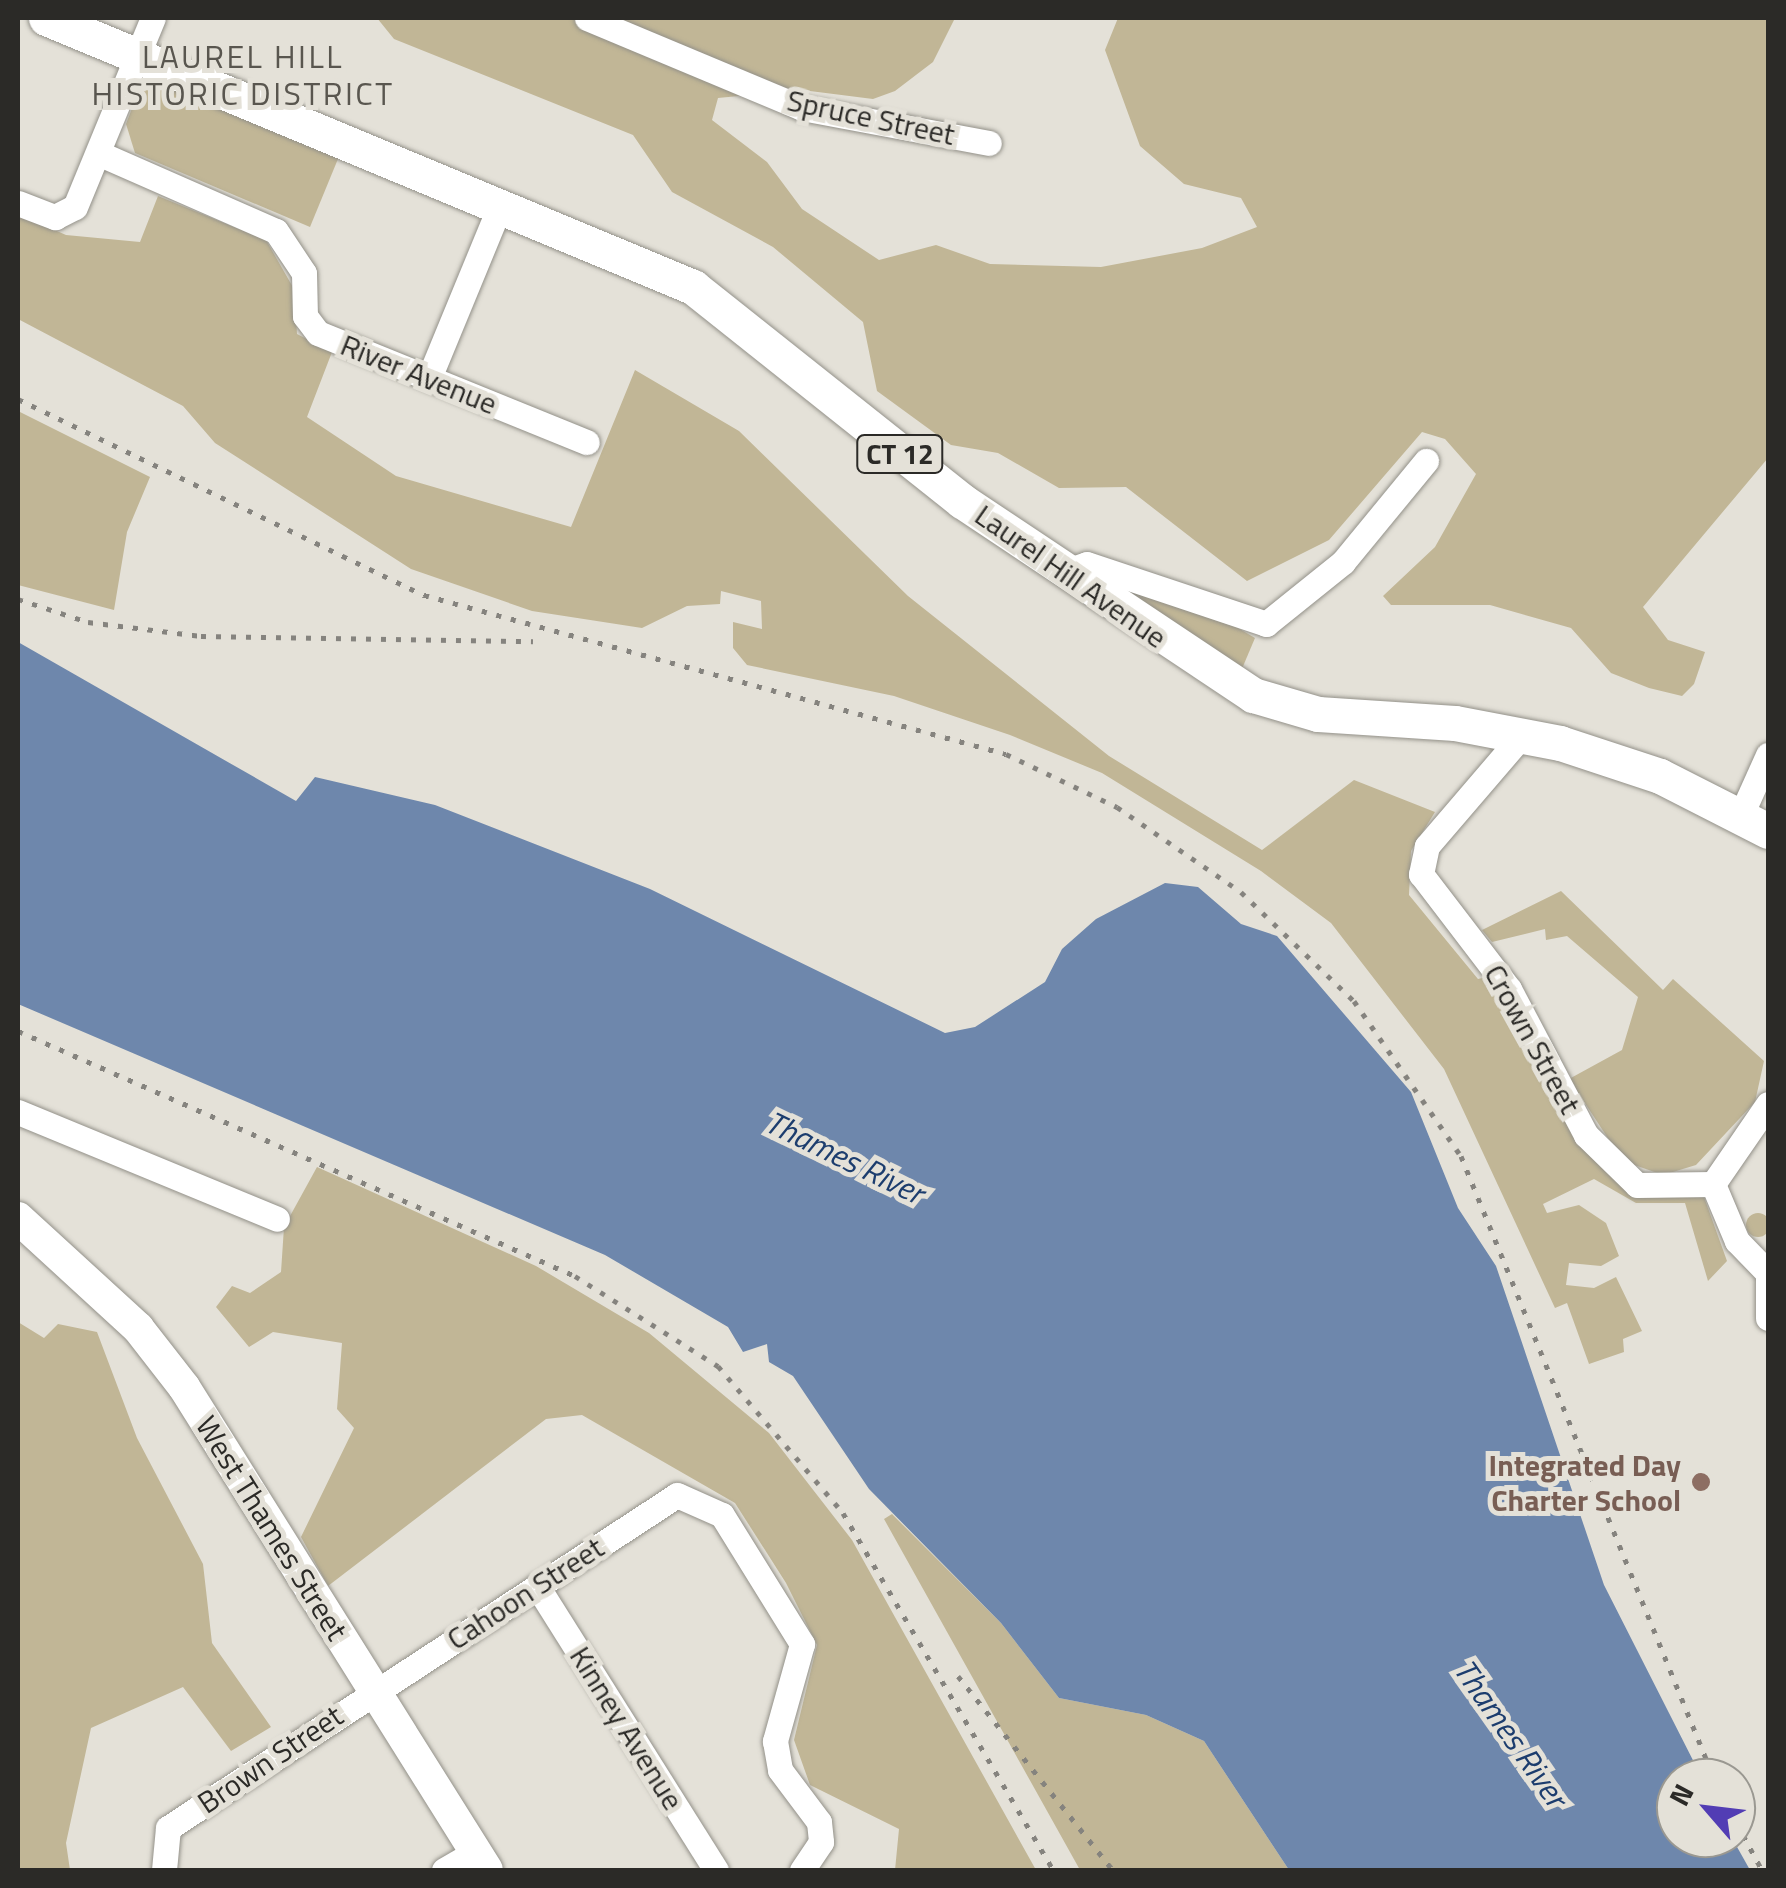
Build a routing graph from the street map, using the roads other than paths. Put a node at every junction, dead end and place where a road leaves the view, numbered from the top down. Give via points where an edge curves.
1 (46, 18) edge
2 (153, 18) edge
3 (587, 18) edge
4 (137, 56) junction
5 (990, 143) dead end
6 (98, 152) junction
7 (18, 203) edge
8 (500, 206) junction
9 (429, 378) junction
10 (587, 442) dead end
11 (1426, 461) dead end
12 (1064, 572) junction
13 (1523, 734) junction
14 (1768, 756) edge
15 (1754, 823) edge
16 (1768, 1104) edge
17 (18, 1112) edge
18 (1713, 1184) junction
19 (18, 1218) edge
20 (277, 1218) dead end
21 (1768, 1270) edge
22 (1768, 1318) edge
23 (537, 1586) junction
24 (373, 1691) junction
25 (480, 1861) edge
26 (164, 1870) edge
27 (444, 1870) edge
28 (716, 1870) edge
29 (802, 1870) edge

1 - 4 highway, Laurel Hill Avenue / CT 12
2 - 4 street
3 - 5 street, Spruce Street via 802,108
4 - 6 street
4 - 8 highway, Laurel Hill Avenue / CT 12
6 - 7 street via 66,214
6 - 9 street, River Avenue via 270,226 304,272 314,330
8 - 9 street
8 - 12 highway, Laurel Hill Avenue / CT 12 via 710,296 916,467
9 - 10 street, River Avenue
11 - 12 street via 1343,562 1266,624 1087,564
12 - 13 highway, Laurel Hill Avenue / CT 12 via 1277,705
13 - 15 highway, Laurel Hill Avenue / CT 12 via 1651,772
13 - 18 street, Crown Street via 1427,846 1423,882 1509,988 1609,1165 1650,1188
14 - 15 street
16 - 18 street
17 - 20 street
18 - 21 street via 1737,1241
19 - 24 main road, West Thames Street via 131,1320 175,1375
21 - 22 street
23 - 24 street, Cahoon Street
23 - 28 street, Kinney Avenue
23 - 29 street, Cahoon Street via 677,1495 722,1515 802,1644 775,1741 780,1770 819,1822 820,1842
24 - 25 main road, West Thames Street
24 - 26 street, Brown Street via 168,1828
25 - 27 street

